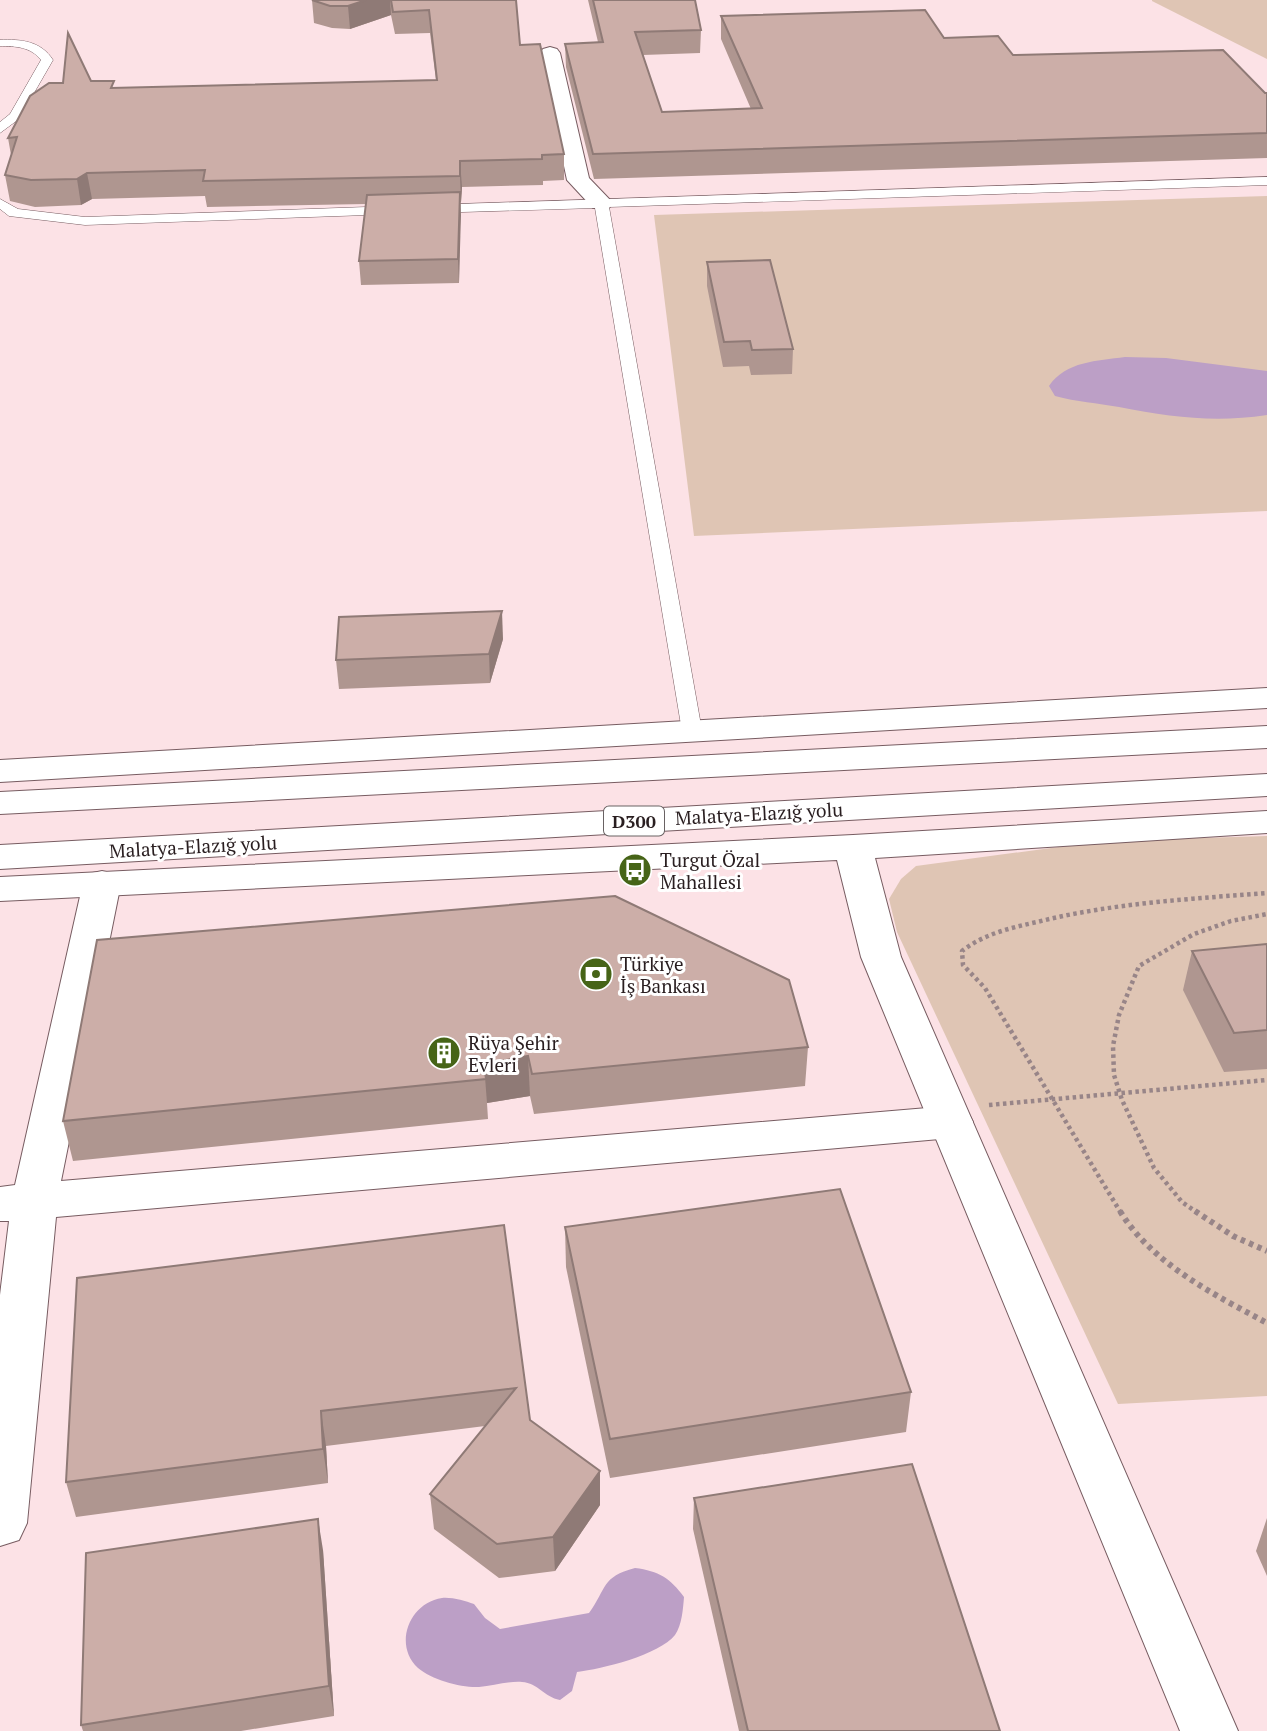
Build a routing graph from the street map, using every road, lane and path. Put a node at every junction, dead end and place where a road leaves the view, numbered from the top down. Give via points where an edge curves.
1 (0, 43) edge
2 (550, 53) dead end
3 (0, 129) edge
4 (1267, 181) edge
5 (0, 203) edge
6 (601, 203) junction
7 (1267, 698) edge
8 (692, 732) junction
9 (1267, 737) edge
10 (0, 771) edge
11 (1267, 785) edge
12 (0, 803) edge
13 (1267, 822) edge
14 (853, 847) junction
15 (0, 857) edge
16 (102, 883) junction
17 (0, 889) edge
18 (1267, 893) edge
19 (1267, 914) edge
20 (1267, 1080) edge
21 (1120, 1093) junction
22 (1053, 1099) junction
23 (948, 1115) junction
24 (17, 1203) edge
25 (1267, 1251) edge
26 (1267, 1324) edge
27 (0, 1523) edge
28 (1209, 1731) edge

1 - 3 lane via 33,47 47,60 15,116
2 - 6 main road via 578,180
4 - 6 lane
5 - 6 lane via 14,213 85,221
6 - 8 lane
7 - 8 main road
8 - 10 main road
9 - 12 main road
11 - 15 main road, Malatya-Elazığ yolu / D300
13 - 14 main road
14 - 16 main road
14 - 23 main road via 881,957
16 - 17 main road
16 - 24 main road
18 - 22 path via 1147,901 1063,914 994,933 962,951 963,965 985,988
19 - 21 path via 1194,933 1139,966 1119,1015 1113,1046
20 - 21 path
21 - 22 path
21 - 25 path via 1154,1168 1182,1202 1233,1236
22 - 23 path
22 - 26 path via 1124,1216 1156,1252 1199,1287
23 - 24 main road
23 - 28 main road
24 - 27 main road

